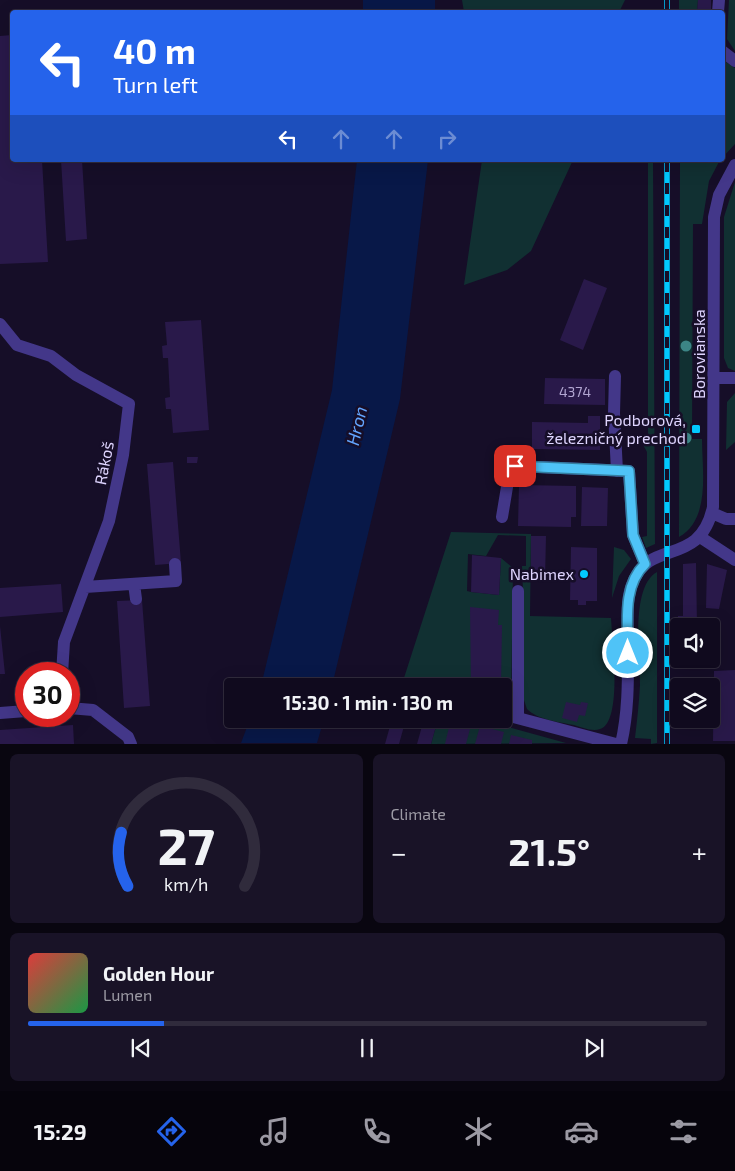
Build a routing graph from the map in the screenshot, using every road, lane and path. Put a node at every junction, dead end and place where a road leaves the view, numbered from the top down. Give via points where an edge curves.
1 (725, 53) edge
2 (735, 61) edge
3 (735, 165) edge
4 (0, 324) edge
5 (614, 376) dead end
6 (715, 378) junction
7 (735, 378) edge
8 (617, 471) junction
9 (712, 513) junction
10 (502, 517) dead end
11 (735, 519) edge
12 (700, 537) junction
13 (735, 560) edge
14 (175, 564) dead end
15 (645, 564) junction
16 (134, 584) junction
17 (85, 587) junction
18 (518, 591) dead end
19 (136, 599) dead end
20 (63, 662) edge
21 (80, 709) edge
22 (15, 711) edge
23 (0, 712) edge
24 (512, 716) edge
25 (518, 718) junction
26 (130, 744) edge
27 (616, 744) edge
28 (621, 744) edge

1 - 2 street
3 - 6 street, Borovianska via 719,195 714,217
4 - 17 street, Rákoš via 17,345 51,356 76,375 129,404 123,455 109,521
5 - 8 street
6 - 7 street
6 - 9 street, Borovianska
8 - 10 street via 515,466 508,481
8 - 15 street via 629,471 633,535
9 - 11 street
9 - 12 street, Borovianska
12 - 13 street
12 - 15 street via 690,546
14 - 16 street via 176,581
15 - 28 street via 633,582 628,600 627,712
16 - 17 street
16 - 19 street
17 - 20 street, Rákoš via 64,642
18 - 25 street
21 - 26 street via 93,710 128,737
22 - 23 street
24 - 25 street
25 - 27 street

